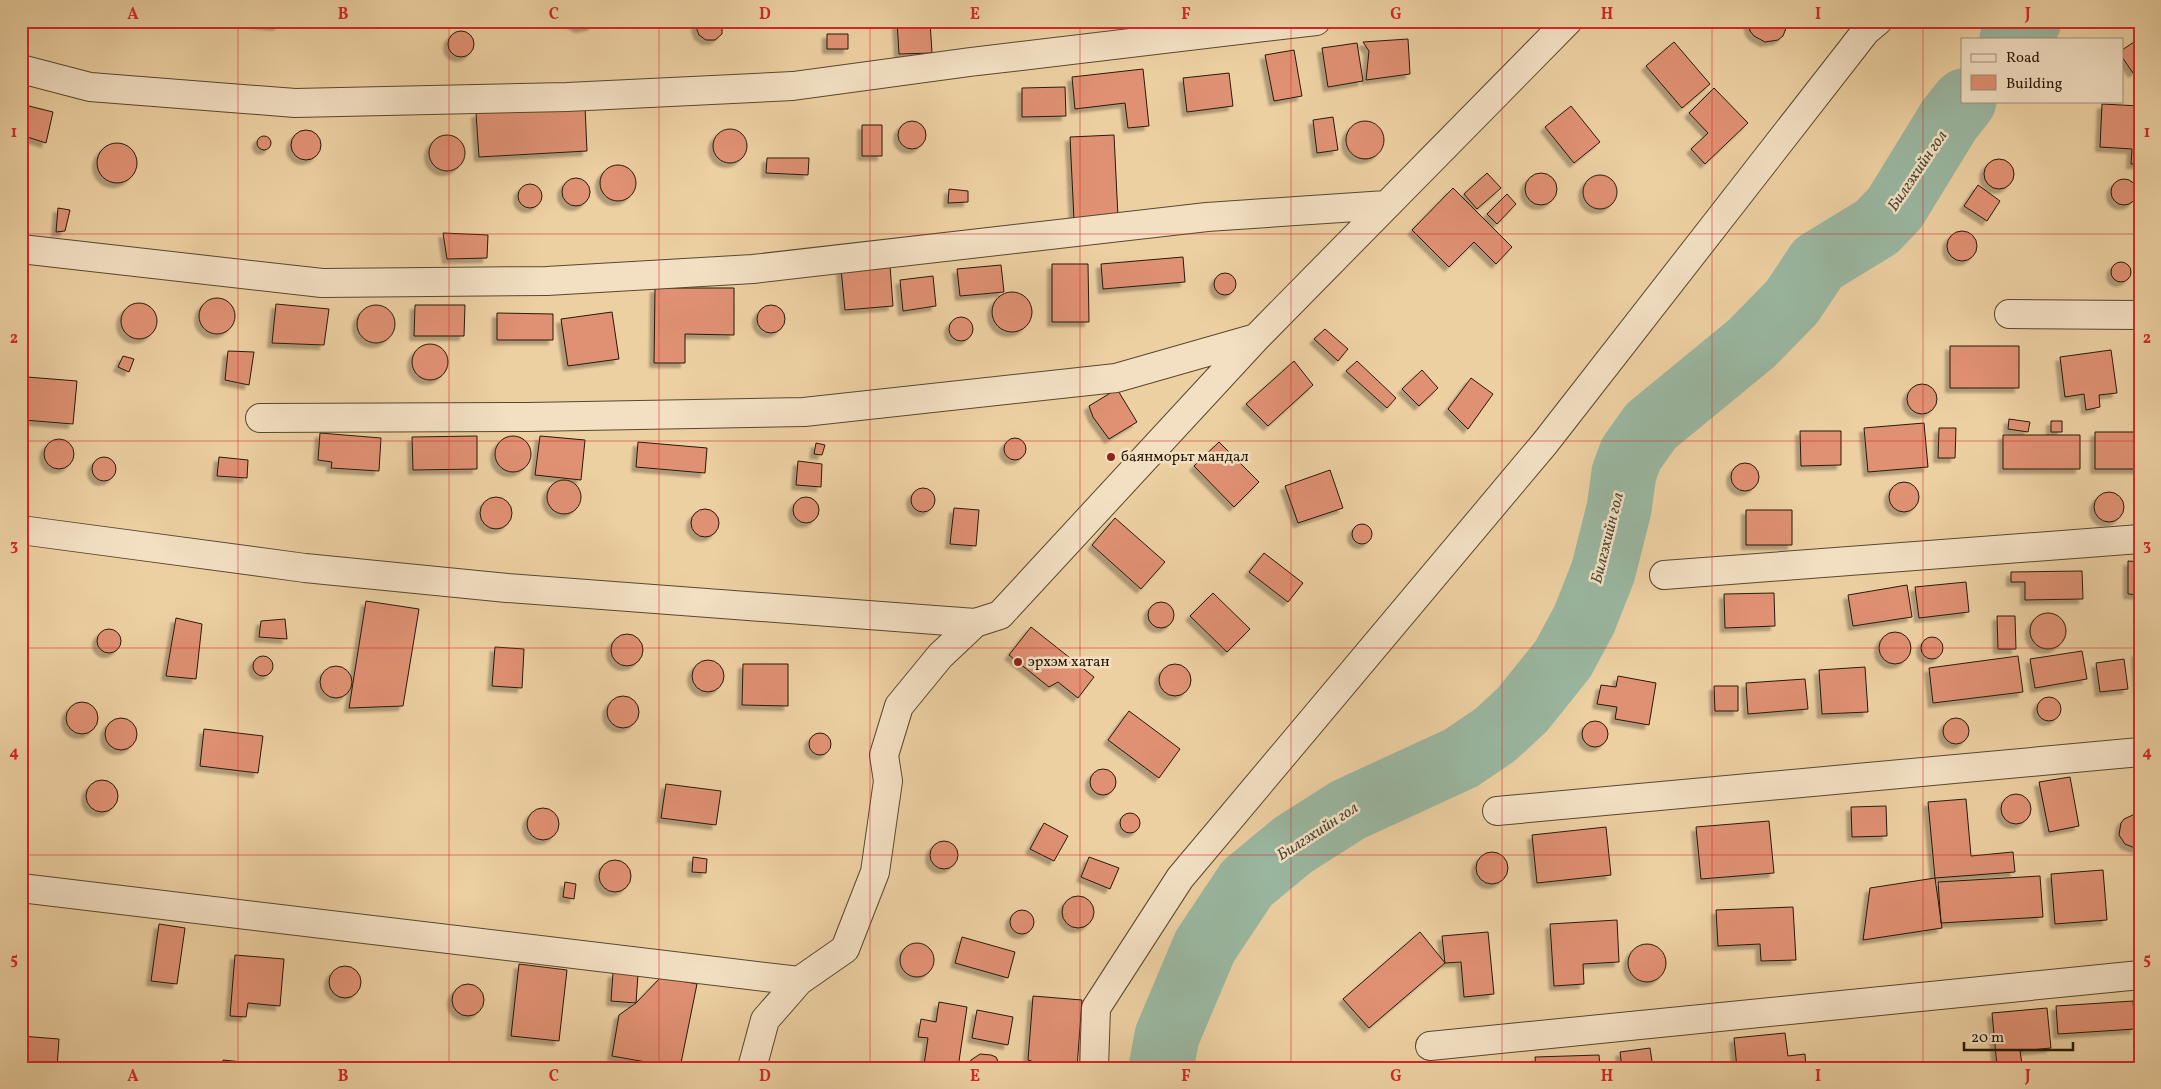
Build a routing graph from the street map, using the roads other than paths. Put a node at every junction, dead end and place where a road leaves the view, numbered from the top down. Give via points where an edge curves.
1 (1316, 21) edge
2 (1568, 21) edge
3 (1878, 21) edge
4 (21, 69) edge
5 (1386, 205) junction
6 (21, 248) edge
7 (2009, 314) dead end
8 (2140, 315) edge
9 (1256, 338) junction
10 (260, 418) dead end
11 (21, 530) edge
12 (2140, 539) edge
13 (1664, 575) dead end
14 (975, 623) junction
15 (2140, 752) edge
16 (1497, 811) dead end
17 (21, 888) edge
18 (2140, 975) edge
19 (799, 981) junction
20 (1430, 1046) dead end
21 (752, 1068) edge
22 (1094, 1068) edge

1 - 4 street via 793,86 567,97 294,103 90,87
2 - 5 street
3 - 22 street via 1866,32 1545,443 1180,878 1096,1008
5 - 6 street via 1207,217 753,269 547,280 322,283
5 - 9 street
7 - 8 street
9 - 10 street via 1116,378 804,412
9 - 14 street via 1000,615
11 - 14 street via 306,568 507,588
12 - 13 street
14 - 19 street via 940,656 898,706 884,755 888,781 875,872 845,949
15 - 16 street
17 - 19 street
18 - 20 street
19 - 21 street via 765,1020

